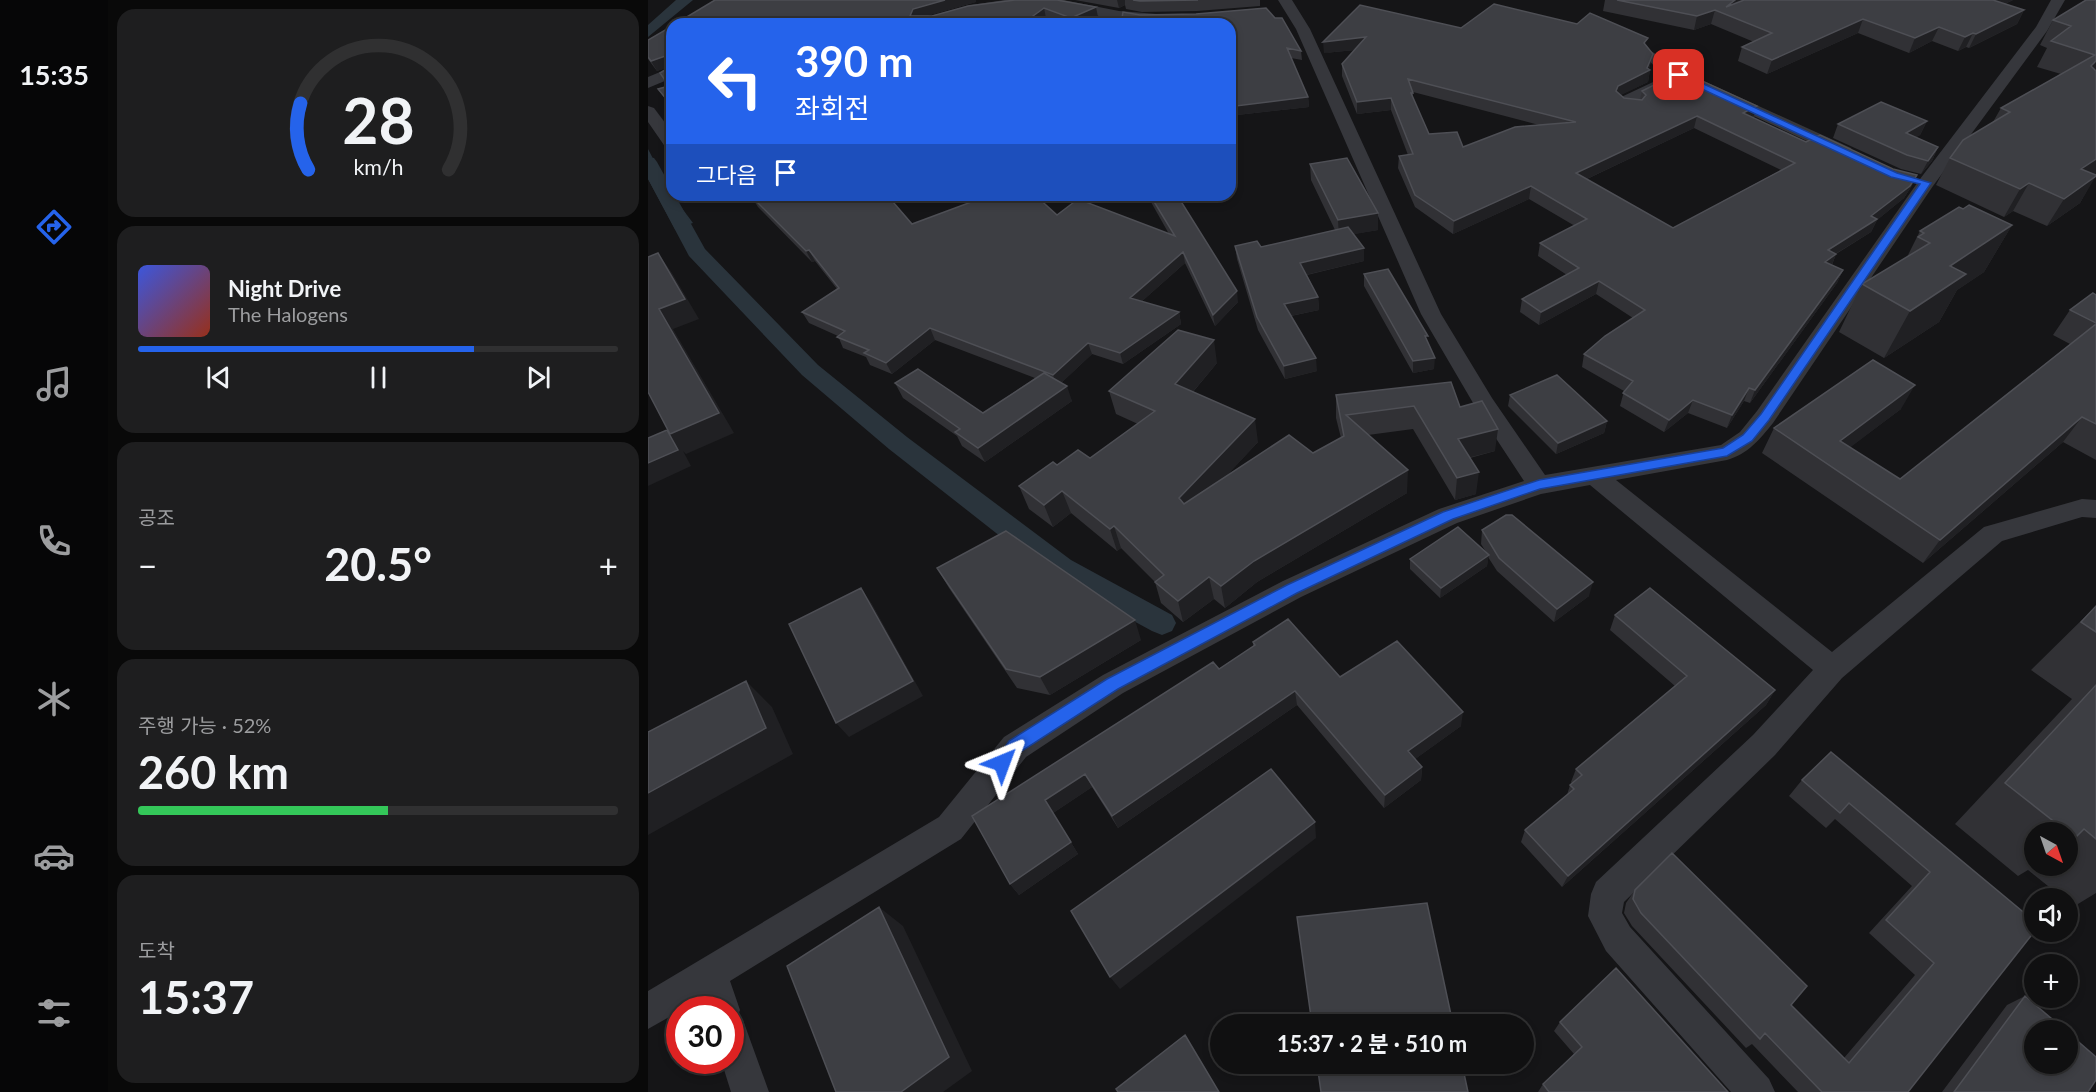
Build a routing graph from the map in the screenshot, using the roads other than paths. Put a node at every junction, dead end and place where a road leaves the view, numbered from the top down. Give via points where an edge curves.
1 (2058, 0) edge
2 (1284, 6) edge
3 (943, 18) edge
4 (1166, 18) edge
5 (1651, 55) edge
6 (666, 75) edge
7 (1679, 75) junction
8 (648, 83) edge
9 (1633, 107) edge
10 (648, 111) edge
11 (666, 136) edge
12 (1862, 160) edge
13 (1595, 476) junction
14 (1539, 485) junction
15 (2096, 509) edge
16 (1832, 669) junction
17 (710, 973) junction
18 (717, 996) edge
19 (648, 1011) edge
20 (744, 1074) edge
21 (750, 1092) edge
22 (1756, 1092) edge

1 - 13 street via 2042,27 1915,180 1748,438 1727,452
2 - 14 street via 1303,29 1431,314
3 - 4 street via 1002,1 1055,3 1122,17
5 - 7 street
6 - 8 street
7 - 9 street via 1623,102
7 - 12 street
10 - 11 street
13 - 14 street
13 - 16 street
14 - 17 street via 1448,516 1292,589 1113,684 1015,747 950,828
15 - 16 street via 2082,508 1993,534
16 - 22 street via 1764,745 1608,894 1605,916 1618,939
17 - 18 street
17 - 19 street
20 - 21 street

